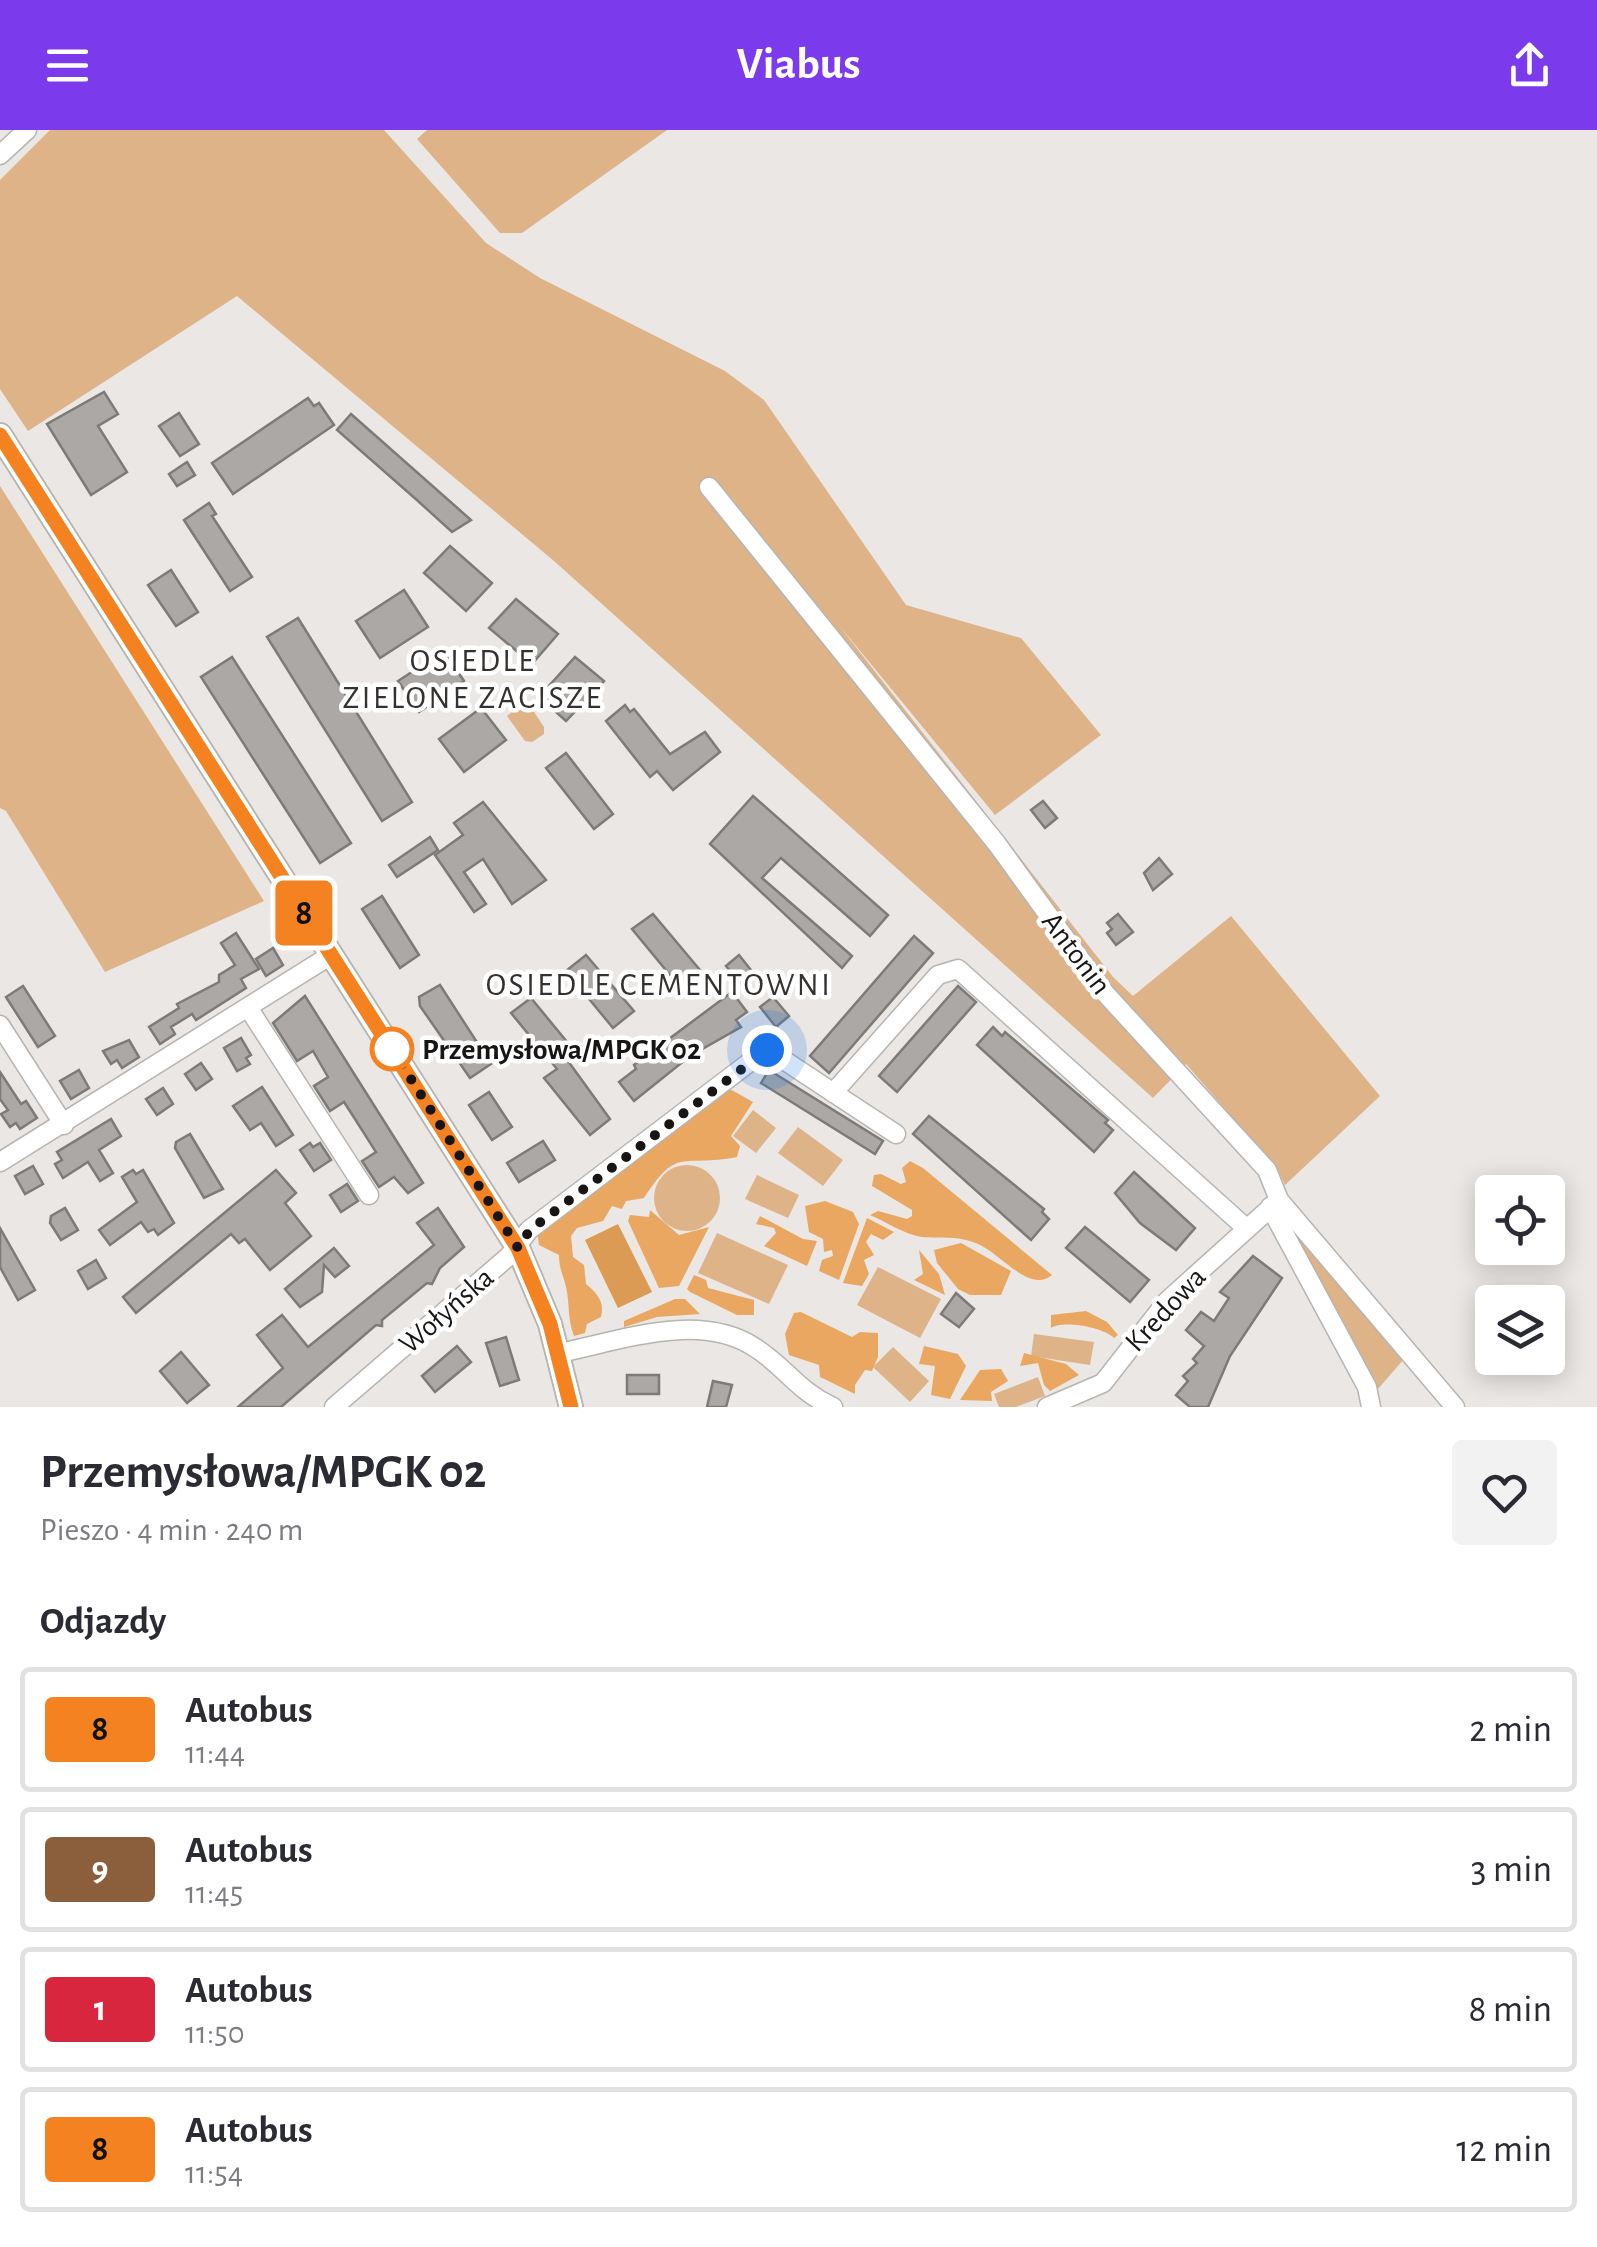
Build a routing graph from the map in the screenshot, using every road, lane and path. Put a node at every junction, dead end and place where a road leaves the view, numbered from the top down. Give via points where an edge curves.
1 (26, 130) edge
2 (0, 155) edge
3 (0, 435) edge
4 (709, 487) dead end
5 (331, 955) junction
6 (248, 1009) junction
7 (0, 1026) edge
8 (833, 1093) junction
9 (64, 1125) junction
10 (896, 1134) dead end
11 (0, 1162) edge
12 (368, 1194) dead end
13 (1275, 1204) junction
14 (1246, 1228) junction
15 (518, 1248) junction
16 (560, 1353) junction
17 (1102, 1383) junction
18 (807, 1401) edge
19 (334, 1407) edge
20 (571, 1407) edge
21 (833, 1407) edge
22 (1047, 1407) edge
23 (1095, 1407) edge
24 (1371, 1407) edge
25 (1455, 1407) edge

1 - 2 street
3 - 5 main road
4 - 13 street, Antonin via 997,844 1104,992 1267,1170
5 - 6 street
5 - 15 main road
6 - 9 street
6 - 12 street
7 - 9 street
8 - 10 street, Wołyńska
8 - 14 street via 938,975 958,969
8 - 15 street, Wołyńska via 767,1050 530,1230
9 - 11 street
13 - 14 street, Kredowa
13 - 24 street
13 - 25 street, Antonin
14 - 17 street, Kredowa via 1167,1300
15 - 16 main road
15 - 19 street, Wołyńska
16 - 18 street via 693,1327 753,1346
16 - 20 main road
17 - 22 street, Kredowa
17 - 23 street
18 - 21 street

